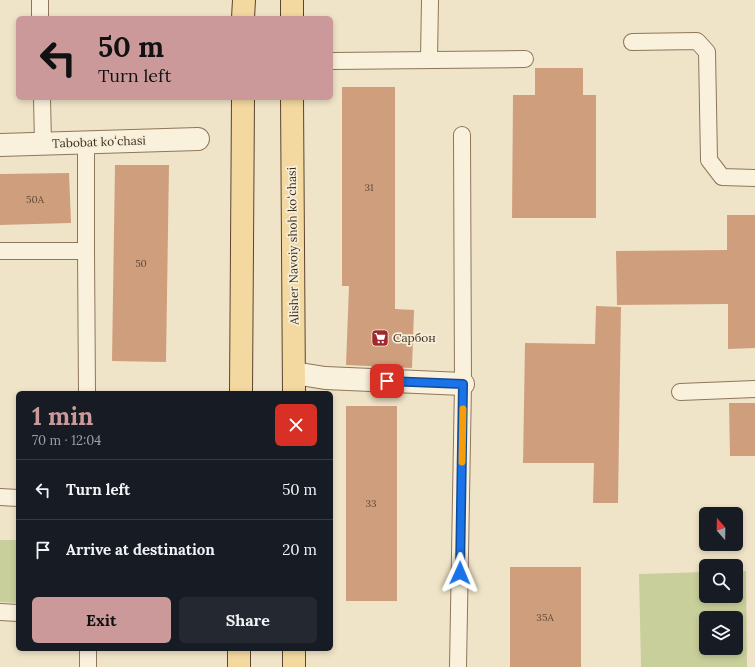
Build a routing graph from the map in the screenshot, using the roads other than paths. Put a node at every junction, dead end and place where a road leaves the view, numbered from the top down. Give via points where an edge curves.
1 (40, 0) edge
2 (244, 0) edge
3 (292, 0) edge
4 (430, 0) edge
5 (40, 16) edge
6 (243, 16) edge
7 (292, 16) edge
8 (632, 42) dead end
9 (429, 59) junction
10 (525, 59) dead end
11 (333, 61) edge
12 (42, 100) edge
13 (243, 100) edge
14 (292, 100) edge
15 (462, 135) dead end
16 (198, 139) dead end
17 (86, 142) junction
18 (43, 144) junction
19 (0, 145) edge
20 (755, 178) edge
21 (0, 251) edge
22 (86, 251) junction
23 (294, 383) edge
24 (463, 384) junction
25 (755, 390) edge
26 (87, 391) edge
27 (241, 391) edge
28 (680, 392) dead end
29 (0, 497) edge
30 (16, 498) edge
31 (0, 612) edge
32 (16, 613) edge
33 (88, 651) edge
34 (239, 651) edge
35 (294, 651) edge
36 (88, 667) edge
37 (239, 667) edge
38 (294, 667) edge
39 (458, 667) edge

1 - 5 lane
2 - 6 main road
3 - 7 main road
4 - 9 lane
8 - 20 lane via 697,41 707,52 709,160 722,177
9 - 10 lane
9 - 11 lane
12 - 18 lane
13 - 27 main road
14 - 23 main road, Alisher Navoiy shoh koʻchasi
15 - 24 lane
16 - 17 street, Tabobat koʻchasi
17 - 18 street, Tabobat koʻchasi
17 - 22 lane
18 - 19 street, Tabobat koʻchasi
21 - 22 lane
22 - 26 lane
23 - 24 street via 325,378
24 - 39 lane
25 - 28 lane
29 - 30 lane
31 - 32 lane
33 - 36 lane
34 - 37 main road
35 - 38 main road

